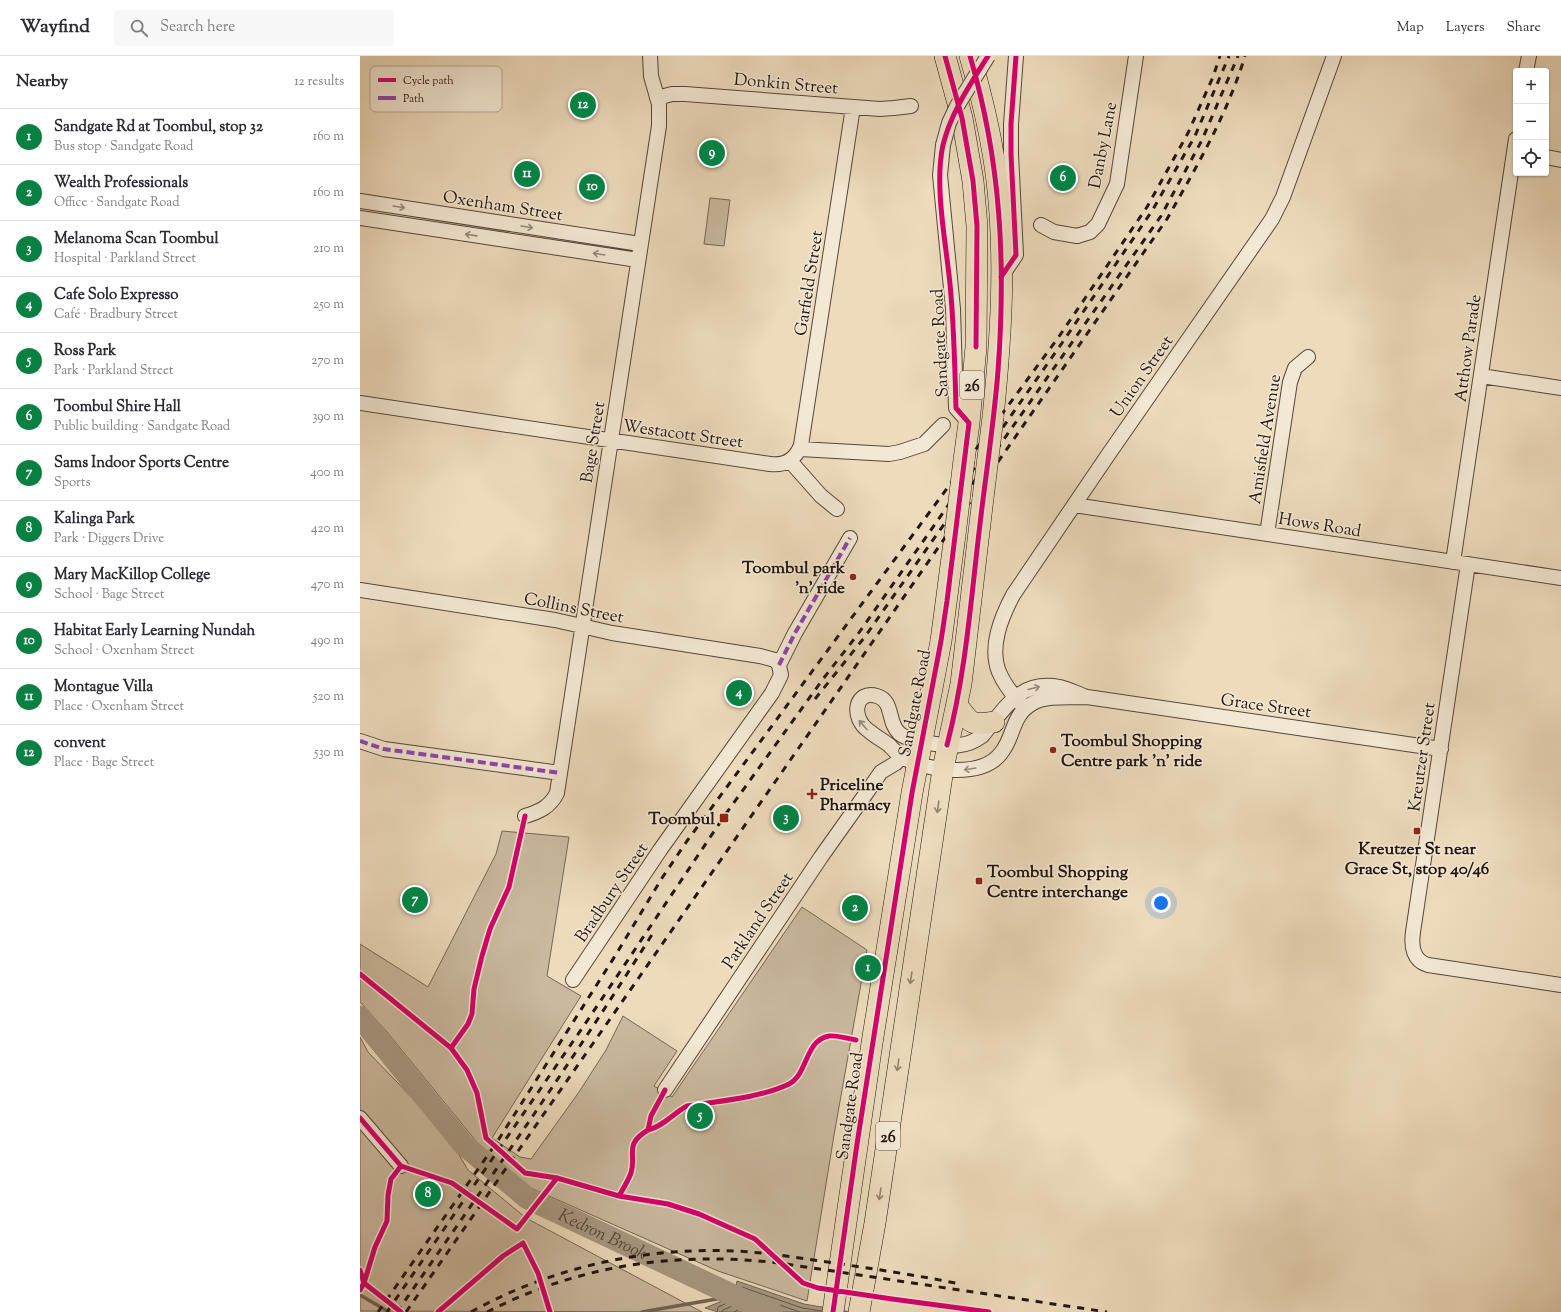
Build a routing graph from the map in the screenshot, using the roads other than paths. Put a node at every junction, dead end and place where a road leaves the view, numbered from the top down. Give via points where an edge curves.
1 (650, 56) edge
2 (945, 56) edge
3 (970, 56) edge
4 (988, 56) edge
5 (1016, 56) edge
6 (1136, 56) edge
7 (1334, 56) edge
8 (1529, 56) edge
9 (1527, 68) edge
10 (657, 98) junction
11 (912, 106) dead end
12 (852, 107) junction
13 (1549, 158) edge
14 (1561, 160) edge
15 (1513, 166) edge
16 (360, 201) edge
17 (360, 218) edge
18 (1041, 225) dead end
19 (640, 244) junction
20 (638, 260) junction
21 (1001, 277) junction
22 (1308, 357) dead end
23 (1481, 376) junction
24 (1561, 388) edge
25 (360, 403) edge
26 (969, 423) junction
27 (943, 425) dead end
28 (611, 441) junction
29 (800, 448) junction
30 (790, 461) junction
31 (1074, 505) junction
32 (837, 509) dead end
33 (1267, 534) junction
34 (850, 538) dead end
35 (1453, 562) junction
36 (1468, 564) junction
37 (1561, 578) edge
38 (360, 590) edge
39 (582, 626) junction
40 (780, 665) junction
41 (1015, 697) junction
42 (1086, 697) junction
43 (957, 705) junction
44 (1024, 709) junction
45 (994, 722) junction
46 (360, 741) edge
47 (921, 741) junction
48 (887, 744) junction
49 (947, 745) junction
50 (1441, 750) junction
51 (909, 760) junction
52 (943, 769) junction
53 (881, 772) junction
54 (560, 773) junction
55 (525, 816) dead end
56 (573, 980) dead end
57 (1561, 985) edge
58 (665, 1090) dead end
59 (360, 1118) edge
60 (401, 1166) dead end
61 (833, 1312) edge
62 (859, 1312) edge

1 - 10 street, Bage Street via 651,76
2 - 26 highway, Sandgate Road / 26 via 962,118 973,181 977,226 976,347
3 - 21 highway, 26 via 980,88 997,180
4 - 26 street, Sandgate Road, bridge via 949,123 943,145 940,175 953,316 956,408
5 - 21 street via 1011,154 1016,255
6 - 18 street, Danby Lane via 1117,184 1098,224 1090,232 1077,236 1054,232
7 - 31 street, Union Street via 1283,197 1272,219
8 - 9 street
10 - 12 street, Donkin Street via 672,94 692,94
10 - 19 street, Bage Street via 659,126
11 - 12 street, Donkin Street
12 - 29 street, Garfield Street
13 - 14 street
15 - 23 street, Atthow Parade
16 -> 19 street, Oxenham Street
20 -> 17 street, Oxenham Street
19 - 20 street, Bage Street
20 - 28 street, Bage Street
21 - 43 highway, 26, bridge via 998,372
22 - 33 street, Amisfield Avenue via 1295,368 1290,382
23 - 24 street
23 - 35 street, Atthow Parade
25 - 28 street, Westacott Street
26 - 47 highway, Sandgate Road / 26, bridge via 941,640
27 - 29 street via 924,444 889,454
28 - 30 street, Westacott Street via 770,464
28 - 39 street, Bage Street
29 - 30 street, Garfield Street
30 - 32 street via 821,496
31 - 33 street, Hows Road
31 - 41 street, Union Street via 1014,595 999,628 996,664
33 - 35 street, Hows Road
34 - 40 street, Bradbury Street via 795,633
35 - 36 street, Hows Road
36 - 37 street, Hows Road
36 - 50 street, Kreutzer Street
38 - 39 street, Collins Street
39 - 40 street, Collins Street via 760,656 775,660
39 - 54 street, Bage Street
40 - 56 street, Bradbury Street via 781,675 772,692 660,850
41 -> 42 street, Grace Street via 1025,690 1049,686
41 - 44 street, Union Street
41 - 45 street, Grace Street
42 - 44 street, Grace Street via 1048,699 1034,702
42 - 50 street, Grace Street
43 - 45 highway via 972,723 978,725
43 - 49 highway, 26
44 -> 52 street, Grace Street via 1013,726 1007,744 995,759 971,769
45 - 49 street, Grace Street via 976,741
46 - 54 street via 384,749
48 -> 47 street, Grace Street via 858,720 856,709 862,698 879,696 888,704 898,733
47 - 49 street, Grace Street
47 - 51 highway, Sandgate Road / 26
48 - 51 street, Grace Street
48 - 53 street, Parkland Street
49 - 52 highway, 26
50 - 57 street, Kreutzer Street via 1413,932 1412,944 1415,954 1421,962 1428,965
51 - 52 street, Grace Street
51 - 53 street, Parkland Street via 896,762
51 - 61 highway, Sandgate Road / 26
52 -> 62 highway, 26 via 875,1223
53 - 58 street, Parkland Street via 821,856
54 - 55 street, Bage Street via 557,793 553,800 537,812
59 - 60 street

